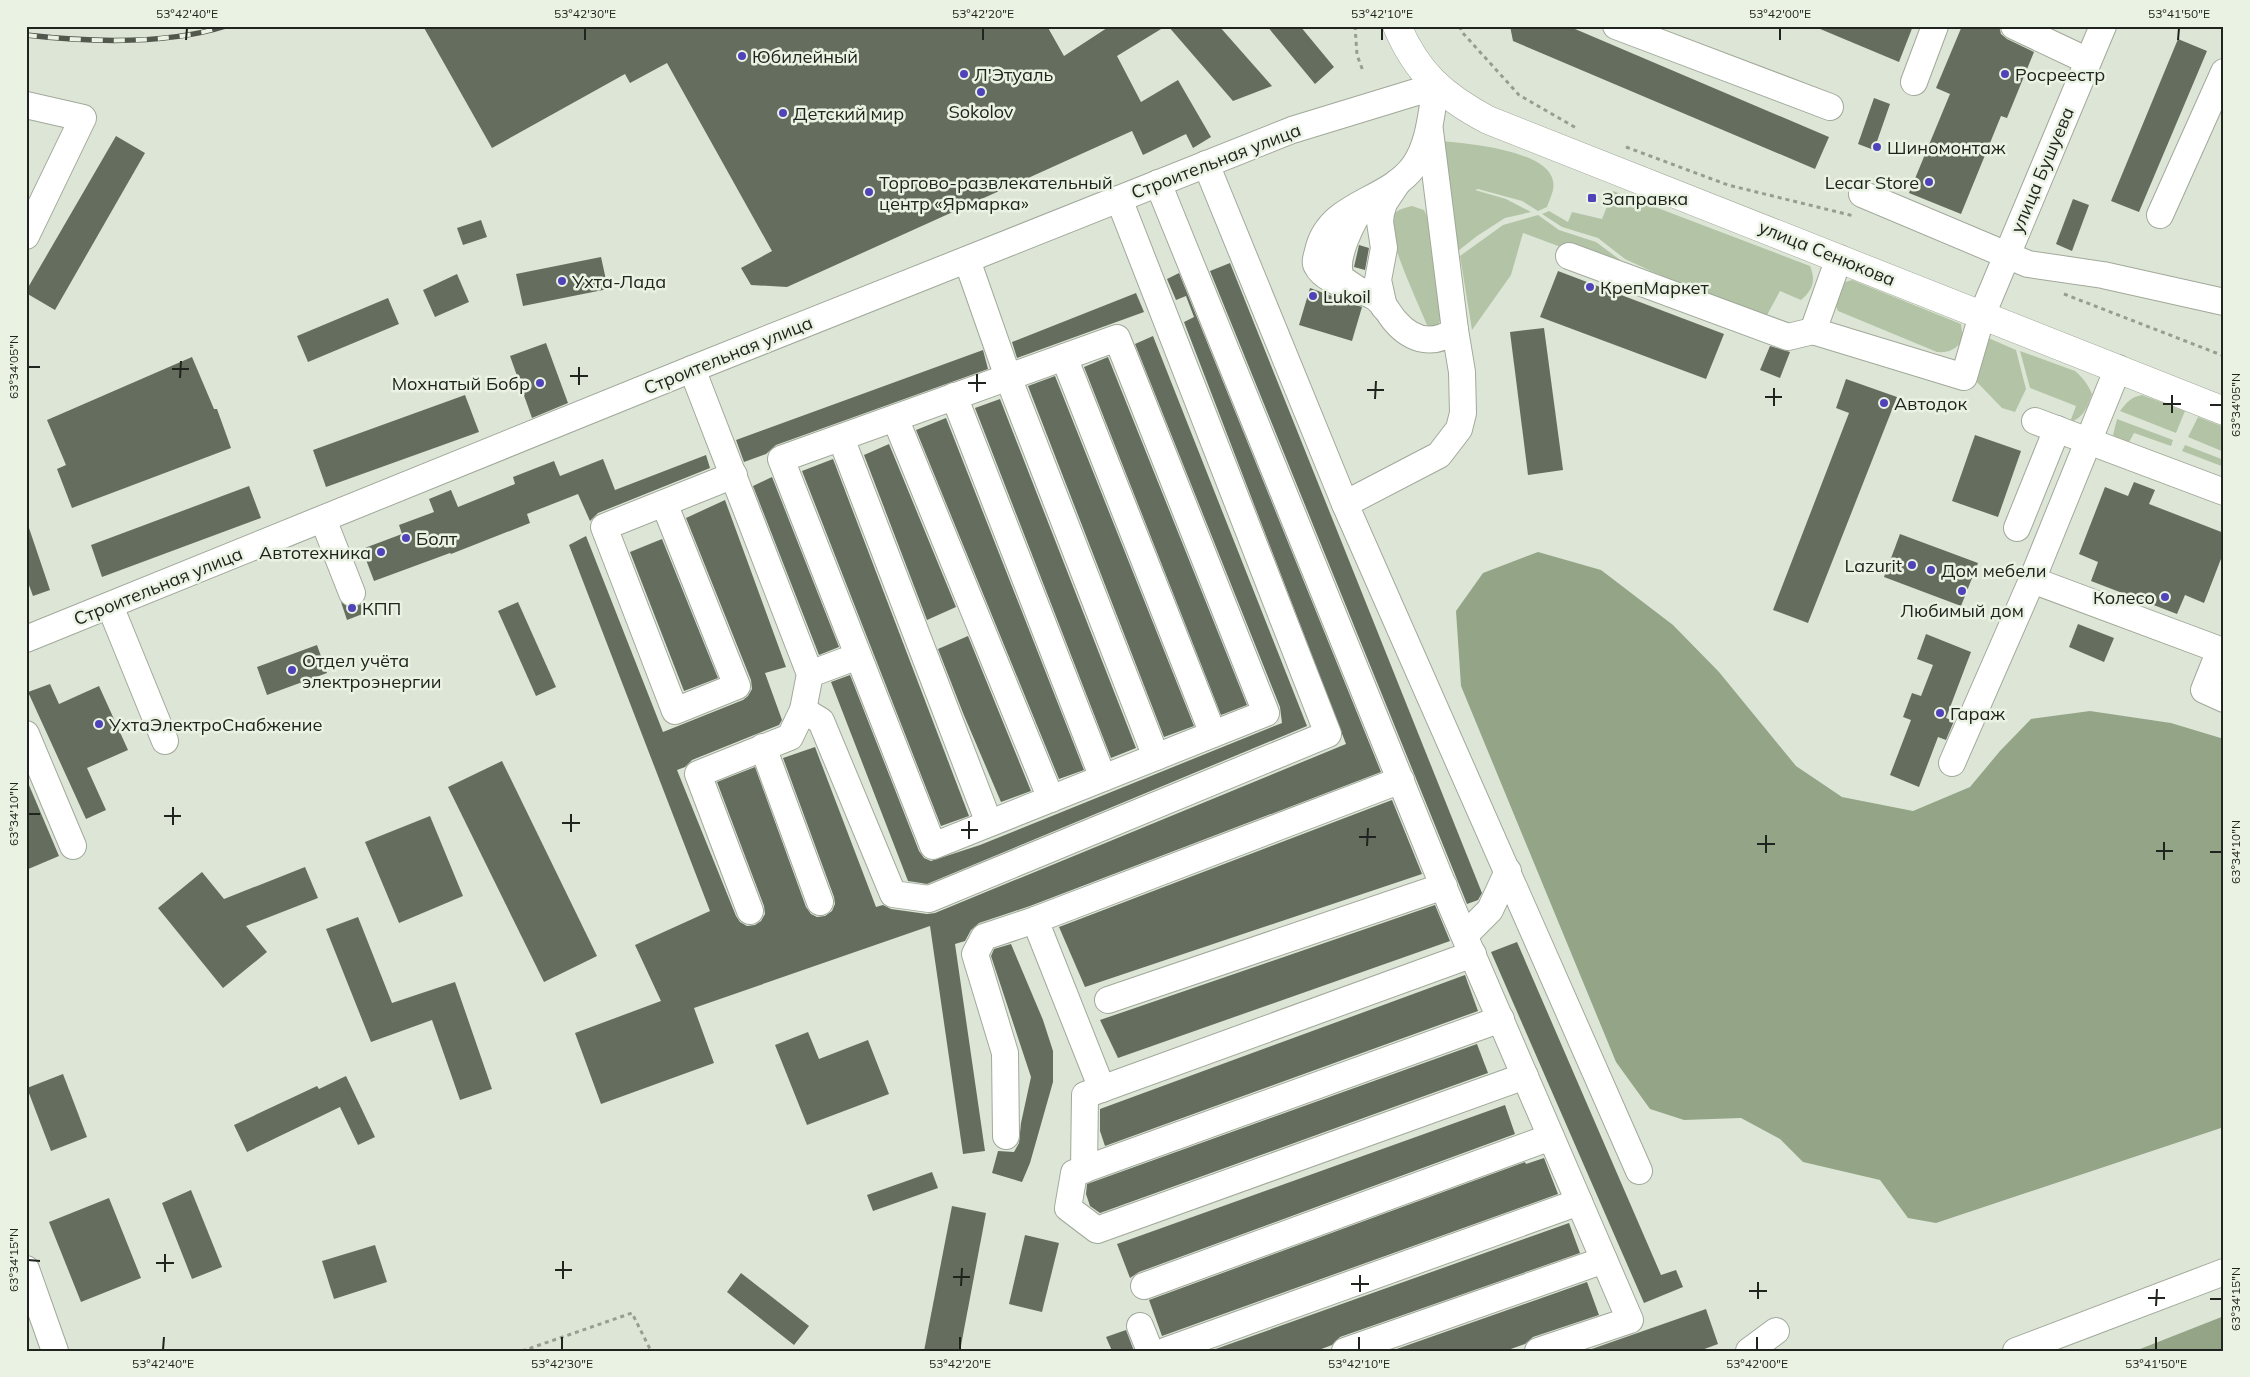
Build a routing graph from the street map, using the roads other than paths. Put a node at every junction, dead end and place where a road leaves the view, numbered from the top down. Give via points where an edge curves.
1 (1397, 26) edge
2 (1616, 26) edge
3 (1935, 26) edge
4 (2014, 26) edge
5 (2103, 26) edge
6 (2088, 61) junction
7 (2224, 72) edge
8 (1914, 82) dead end
9 (1436, 86) junction
10 (26, 105) edge
11 (1830, 107) dead end
12 (1429, 124) junction
13 (1206, 164) junction
14 (1399, 181) junction
15 (1158, 183) junction
16 (1119, 199) junction
17 (1860, 205) road end
18 (2160, 215) dead end
19 (26, 236) edge
20 (2007, 254) junction
21 (1569, 256) dead end
22 (1839, 258) junction
23 (967, 260) junction
24 (2224, 302) edge
25 (1384, 307) junction
26 (1982, 315) junction
27 (1455, 330) junction
28 (1813, 331) junction
29 (1064, 357) junction
30 (2118, 368) junction
31 (692, 369) junction
32 (1008, 377) junction
33 (954, 396) junction
34 (2224, 410) edge
35 (895, 418) junction
36 (841, 438) junction
37 (2088, 441) junction
38 (734, 475) junction
39 (2224, 492) edge
40 (664, 503) junction
41 (1345, 504) junction
42 (323, 519) junction
43 (2017, 528) dead end
44 (2032, 580) junction
45 (352, 594) dead end
46 (110, 606) junction
47 (26, 639) edge
48 (2222, 645) edge
49 (858, 656) junction
50 (810, 674) junction
51 (2224, 699) edge
52 (803, 710) junction
53 (26, 734) edge
54 (1213, 734) junction
55 (165, 741) dead end
56 (764, 747) junction
57 (1156, 757) junction
58 (1952, 763) dead end
59 (1103, 778) junction
60 (1401, 780) junction
61 (1051, 799) junction
62 (990, 823) junction
63 (72, 846) dead end
64 (1508, 871) junction
65 (1444, 886) junction
66 (820, 902) dead end
67 (750, 911) dead end
68 (1035, 920) junction
69 (1469, 945) junction
70 (1108, 1000) dead end
71 (1501, 1019) junction
72 (1525, 1076) junction
73 (1102, 1089) junction
74 (1006, 1136) dead end
75 (1551, 1137) junction
76 (1084, 1170) junction
77 (1639, 1171) dead end
78 (1579, 1202) junction
79 (1604, 1260) junction
80 (26, 1269) edge
81 (2224, 1272) edge
82 (1144, 1286) dead end
83 (1140, 1326) dead end
84 (1776, 1331) dead end
85 (55, 1351) edge
86 (1150, 1351) edge
87 (1165, 1351) edge
88 (1345, 1351) edge
89 (1538, 1351) edge
90 (1749, 1351) edge
91 (2016, 1351) edge

1 - 9 main road, улица Сенюкова via 1414,60
2 - 11 street
3 - 8 street
4 - 6 street
5 - 6 street, улица Бушуева
6 - 20 street, улица Бушуева
7 - 18 street
9 - 12 street
9 - 13 street, Строительная улица via 1292,130
9 - 22 main road, улица Сенюкова via 1488,120
10 - 19 street via 82,118
12 - 14 street via 1423,152 1414,167
12 - 27 street
13 - 15 street, Строительная улица
13 - 41 street
14 - 25 street via 1381,213 1384,248 1378,280
14 - 25 street via 1367,200 1351,225 1339,266 1342,279 1372,295
15 - 16 street, Строительная улица
15 - 60 street
16 - 23 street, Строительная улица
16 - 52 street via 1328,734 929,899 894,894 821,721
17 - 20 street
20 - 24 street via 2028,264 2103,275
20 - 26 street, улица Бушуева
21 - 28 street via 1788,337
22 - 26 main road, улица Сенюкова
22 - 28 street
23 - 31 street, Строительная улица
23 - 32 street
25 - 27 street via 1415,338 1430,340
26 - 28 street, улица Бушуева via 1964,377
26 - 30 main road, улица Сенюкова
27 - 41 street via 1462,372 1459,429 1439,455
29 - 32 street
29 - 54 street
29 - 54 street via 1116,338 1266,713
30 - 34 main road, улица Сенюкова
30 - 37 street
31 - 38 street
31 - 42 street, Строительная улица
32 - 33 street
32 - 57 street
33 - 35 street
33 - 59 street
35 - 36 street
35 - 61 street
36 - 49 street via 781,459
36 - 62 street
37 - 39 street
37 - 43 street via 2046,425
37 - 44 street
38 - 40 street
38 - 50 street
40 - 40 street via 604,527 675,711 737,686
41 - 64 street
42 - 45 street
42 - 46 street, Строительная улица
44 - 48 street
44 - 58 street
46 - 47 street, Строительная улица
46 - 55 street
48 - 51 street via 2204,690
49 - 50 street
49 - 62 street via 933,846
50 - 52 street
52 - 56 street via 790,737
53 - 63 street
54 - 57 street
56 - 66 street
56 - 67 street via 698,774
57 - 59 street
59 - 61 street
60 - 65 street
60 - 68 street
61 - 62 street
64 - 69 street
64 - 77 street
65 - 69 street
65 - 70 street
68 - 73 street
68 - 74 street via 984,937 975,954 1005,1053
69 - 71 street
69 - 73 street
71 - 72 street
71 - 76 street
72 - 75 street
72 - 76 street via 1097,1230 1068,1208 1074,1173
73 - 76 street via 1085,1095
75 - 78 street
75 - 82 street
78 - 79 street
78 - 87 street
79 - 88 street
79 - 89 street via 1630,1320
80 - 85 street
81 - 91 street
83 - 86 street
84 - 90 street

